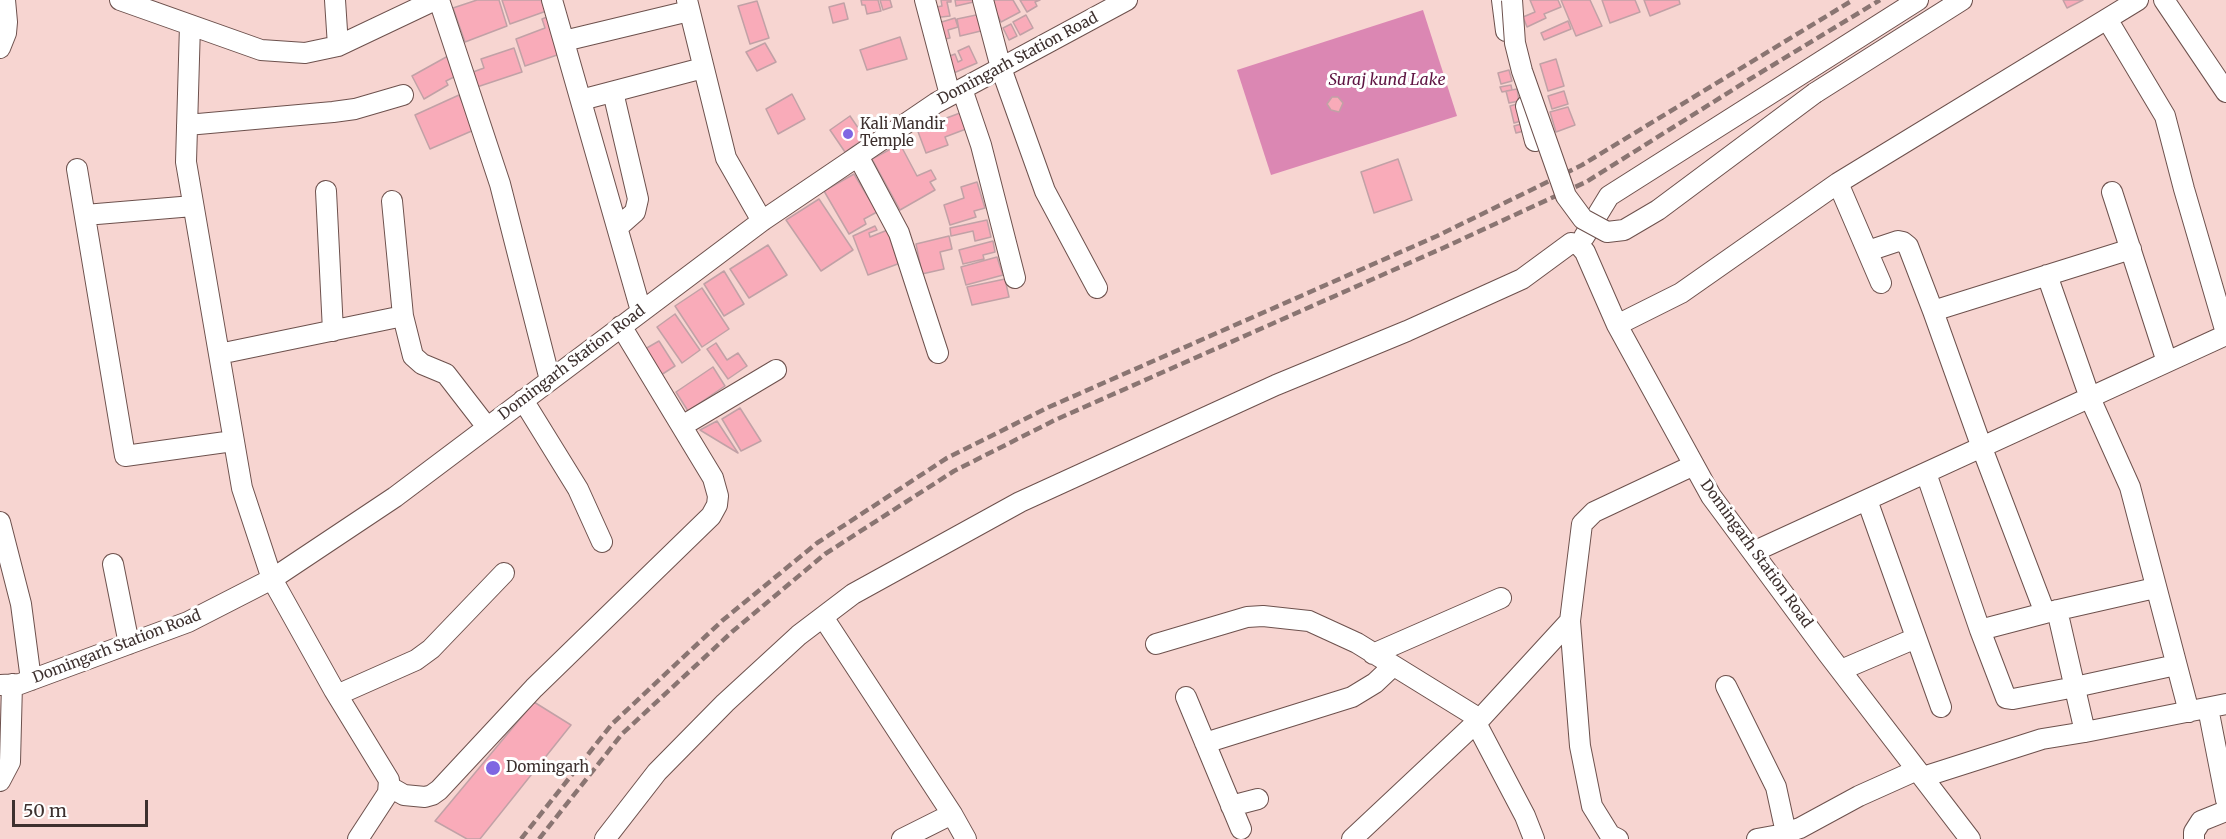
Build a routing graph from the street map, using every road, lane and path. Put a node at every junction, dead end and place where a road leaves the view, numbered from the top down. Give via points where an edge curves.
1 (5, 0) edge
2 (120, 0) edge
3 (335, 0) edge
4 (437, 0) edge
5 (552, 0) edge
6 (925, 0) edge
7 (983, 0) edge
8 (1127, 0) edge
9 (1502, 0) edge
10 (1512, 0) edge
11 (1918, 0) edge
12 (1962, 0) edge
13 (2138, 0) edge
14 (2164, 0) edge
15 (692, 4) edge
16 (150, 5) edge
17 (2107, 19) junction
18 (190, 25) junction
19 (564, 40) junction
20 (338, 46) junction
21 (0, 48) edge
22 (703, 68) junction
23 (1001, 68) junction
24 (613, 92) junction
25 (956, 92) junction
26 (2226, 92) edge
27 (403, 95) dead end
28 (581, 100) junction
29 (187, 124) junction
30 (1535, 141) dead end
31 (858, 156) junction
32 (77, 169) dead end
33 (1838, 183) junction
34 (326, 191) dead end
35 (2112, 192) dead end
36 (392, 201) dead end
37 (193, 206) junction
38 (85, 214) junction
39 (762, 221) junction
40 (618, 227) junction
41 (1579, 245) junction
42 (2131, 249) junction
43 (1868, 251) junction
44 (2047, 275) junction
45 (1015, 278) dead end
46 (1881, 284) dead end
47 (1097, 288) dead end
48 (641, 311) junction
49 (1933, 311) junction
50 (403, 316) junction
51 (1617, 325) junction
52 (621, 326) junction
53 (333, 331) junction
54 (2226, 334) edge
55 (938, 353) dead end
56 (219, 354) junction
57 (2167, 362) junction
58 (776, 370) dead end
59 (550, 380) junction
60 (2090, 398) junction
61 (523, 400) junction
62 (682, 426) junction
63 (487, 427) junction
64 (233, 441) junction
65 (1982, 448) junction
66 (1694, 465) junction
67 (1926, 473) junction
68 (1867, 500) junction
69 (0, 522) edge
70 (603, 542) dead end
71 (1754, 552) junction
72 (113, 564) dead end
73 (504, 573) dead end
74 (272, 579) junction
75 (2155, 588) junction
76 (1501, 597) dead end
77 (2051, 611) junction
78 (823, 617) junction
79 (1570, 621) junction
80 (1980, 630) junction
81 (1916, 638) junction
82 (129, 644) junction
83 (1156, 644) dead end
84 (1373, 654) junction
85 (2176, 665) junction
86 (1393, 666) junction
87 (1841, 670) junction
88 (31, 680) junction
89 (6, 685) edge
90 (1726, 686) dead end
91 (2075, 687) junction
92 (337, 695) junction
93 (1186, 697) dead end
94 (1941, 707) dead end
95 (2208, 708) edge
96 (1478, 721) junction
97 (2085, 732) junction
98 (1205, 743) junction
99 (1920, 773) junction
100 (0, 781) edge
101 (396, 791) junction
102 (1258, 799) dead end
103 (2226, 800) edge
104 (1231, 806) junction
105 (2226, 811) edge
106 (952, 814) junction
107 (1241, 829) dead end
108 (1796, 833) edge
109 (1609, 838) edge
110 (358, 839) edge
111 (605, 839) edge
112 (902, 839) edge
113 (966, 839) edge
114 (1352, 839) edge
115 (1534, 839) edge
116 (1757, 839) edge
117 (1970, 839) edge
118 (2194, 839) edge

1 - 21 street via 6,33
2 - 16 street
3 - 20 street
4 - 20 street
4 - 59 street via 500,184
5 - 19 street
6 - 25 street
7 - 23 street
8 - 23 street, Domingarh Station Road
9 - 30 street via 1512,65
10 - 12 street, bridge via 1515,44 1522,71 1566,196 1583,219 1607,232 1624,230 1658,210 1815,93
11 - 41 street via 1609,196
13 - 17 street
14 - 26 street
15 - 19 street
15 - 22 street
16 - 18 street
17 - 33 street
17 - 54 street via 2165,116
18 - 20 street via 261,50 305,53
18 - 29 street
19 - 28 street
22 - 24 street
22 - 39 street via 726,158
23 - 25 street, Domingarh Station Road
23 - 47 street via 1045,191
24 - 28 street
24 - 40 street via 638,199 635,212
25 - 31 street, Domingarh Station Road
25 - 45 street via 981,145
27 - 29 street via 333,112
28 - 40 street
29 - 37 street via 186,162
31 - 39 street, Domingarh Station Road
31 - 55 street via 899,233
32 - 38 street
33 - 43 street
33 - 51 street via 1680,294
34 - 53 street
35 - 42 street
36 - 50 street
37 - 38 street
37 - 56 street
38 - 64 street via 125,456
39 - 48 street, Domingarh Station Road
40 - 48 street
41 - 51 street, Domingarh Station Road
41 - 78 street via 1571,243 1522,279 1276,384 1020,502 853,594
42 - 44 street
42 - 57 street
43 - 46 street
43 - 49 street via 1898,241 1908,246
44 - 49 street
44 - 60 street
48 - 52 street, Domingarh Station Road
49 - 65 street
50 - 53 street
50 - 63 street via 413,356 446,374
51 - 66 street, Domingarh Station Road
52 - 59 street, Domingarh Station Road
52 - 62 street
53 - 56 street
54 - 57 street
56 - 64 street
57 - 60 street
58 - 62 street
59 - 61 street, Domingarh Station Road
60 - 65 street
60 - 75 street via 2130,487
61 - 63 street, Domingarh Station Road
61 - 70 street via 578,489
62 - 101 street via 714,481 717,505 711,516 534,688 439,790 425,797
63 - 74 street, Domingarh Station Road via 395,497
64 - 74 street via 242,488
65 - 67 street
65 - 77 street
66 - 71 street, Domingarh Station Road via 1711,496
66 - 79 street via 1594,512 1582,524
67 - 68 street
67 - 80 street
68 - 71 street
68 - 81 street
69 - 88 street via 21,604
71 - 87 street, Domingarh Station Road
72 - 82 street
73 - 92 street via 444,638 416,660
74 - 82 street, Domingarh Station Road via 188,622
74 - 92 street
75 - 77 street
75 - 85 street
76 - 84 street
77 - 80 street
77 - 91 street
78 - 106 street
78 - 111 street via 725,703 657,772
79 - 96 street
79 - 109 street via 1580,746 1592,806
80 - 91 street via 2006,698
81 - 87 street
81 - 94 street
82 - 88 street, Domingarh Station Road
83 - 84 street via 1263,616 1309,621
84 - 86 street
85 - 91 street
85 - 95 street
86 - 96 street
86 - 98 street via 1352,697
87 - 99 street, Domingarh Station Road
88 - 89 street, Domingarh Station Road
89 - 100 street via 10,762
90 - 108 street
91 - 97 street
92 - 101 street
93 - 98 street
95 - 97 street
95 - 103 street
96 - 114 street
96 - 115 street
97 - 99 street via 2042,739
98 - 104 street
99 - 108 street via 1859,796
99 - 117 street, Domingarh Station Road
101 - 110 street
102 - 104 street
104 - 107 street
105 - 118 street via 2201,821
106 - 112 street
106 - 113 street
108 - 116 street

